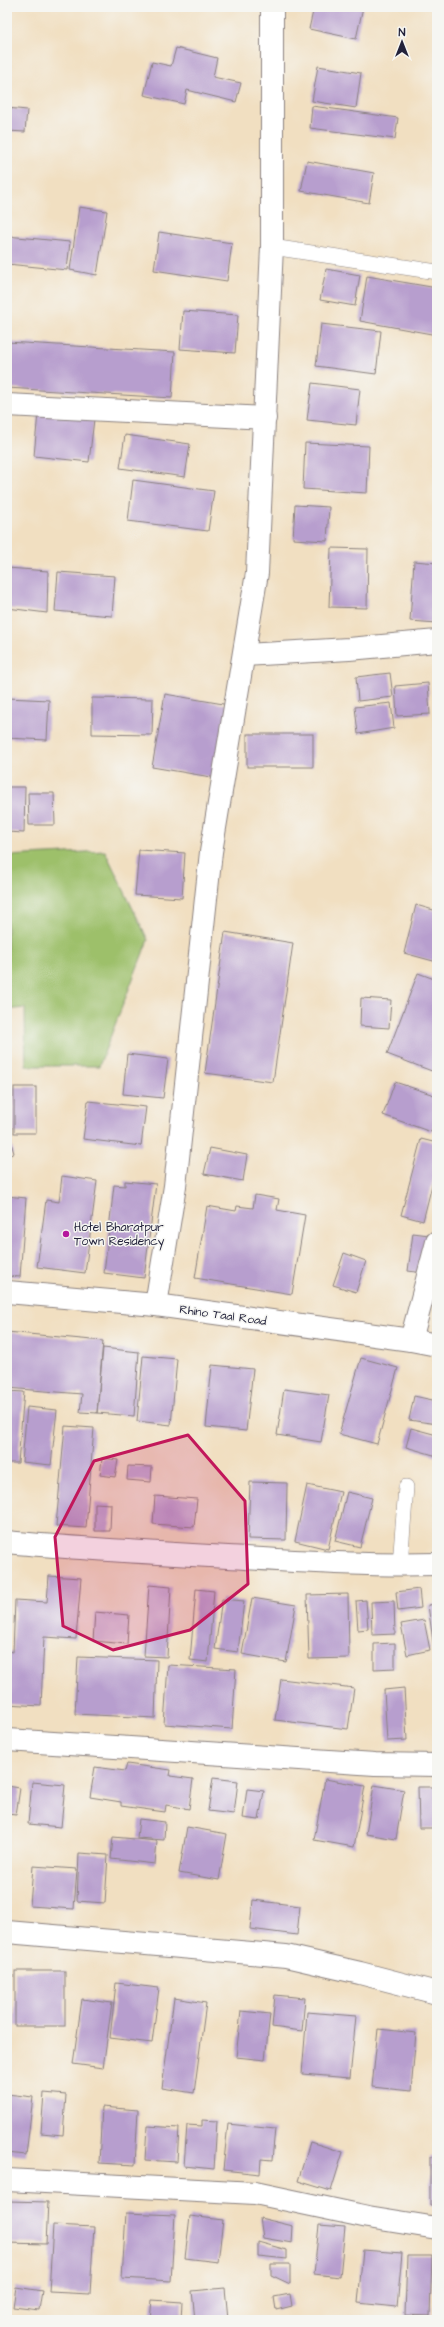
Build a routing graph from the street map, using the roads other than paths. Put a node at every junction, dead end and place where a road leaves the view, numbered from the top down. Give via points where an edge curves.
1 (272, 7) edge
2 (272, 247) junction
3 (437, 272) edge
4 (7, 405) edge
5 (265, 418) junction
6 (437, 641) edge
7 (245, 655) junction
8 (437, 1242) edge
9 (7, 1292) edge
10 (156, 1306) junction
11 (411, 1340) junction
12 (437, 1346) edge
13 (406, 1487) dead end
14 (7, 1542) edge
15 (437, 1564) edge
16 (400, 1565) junction
17 (7, 1740) edge
18 (437, 1765) edge
19 (7, 1932) edge
20 (437, 1993) edge
21 (7, 2180) edge
22 (437, 2228) edge

1 - 2 street
2 - 3 lane
2 - 5 street
4 - 5 street
5 - 7 street via 256,573
6 - 7 street via 349,650
7 - 10 street via 211,852 175,1186
8 - 11 street
9 - 10 street, Rhino Taal Road
10 - 11 street, Rhino Taal Road
11 - 12 street, Rhino Taal Road
13 - 16 lane
14 - 16 street
15 - 16 street
17 - 18 street via 375,1764
19 - 20 street via 286,1956 360,1972
21 - 22 street via 255,2193 368,2217

